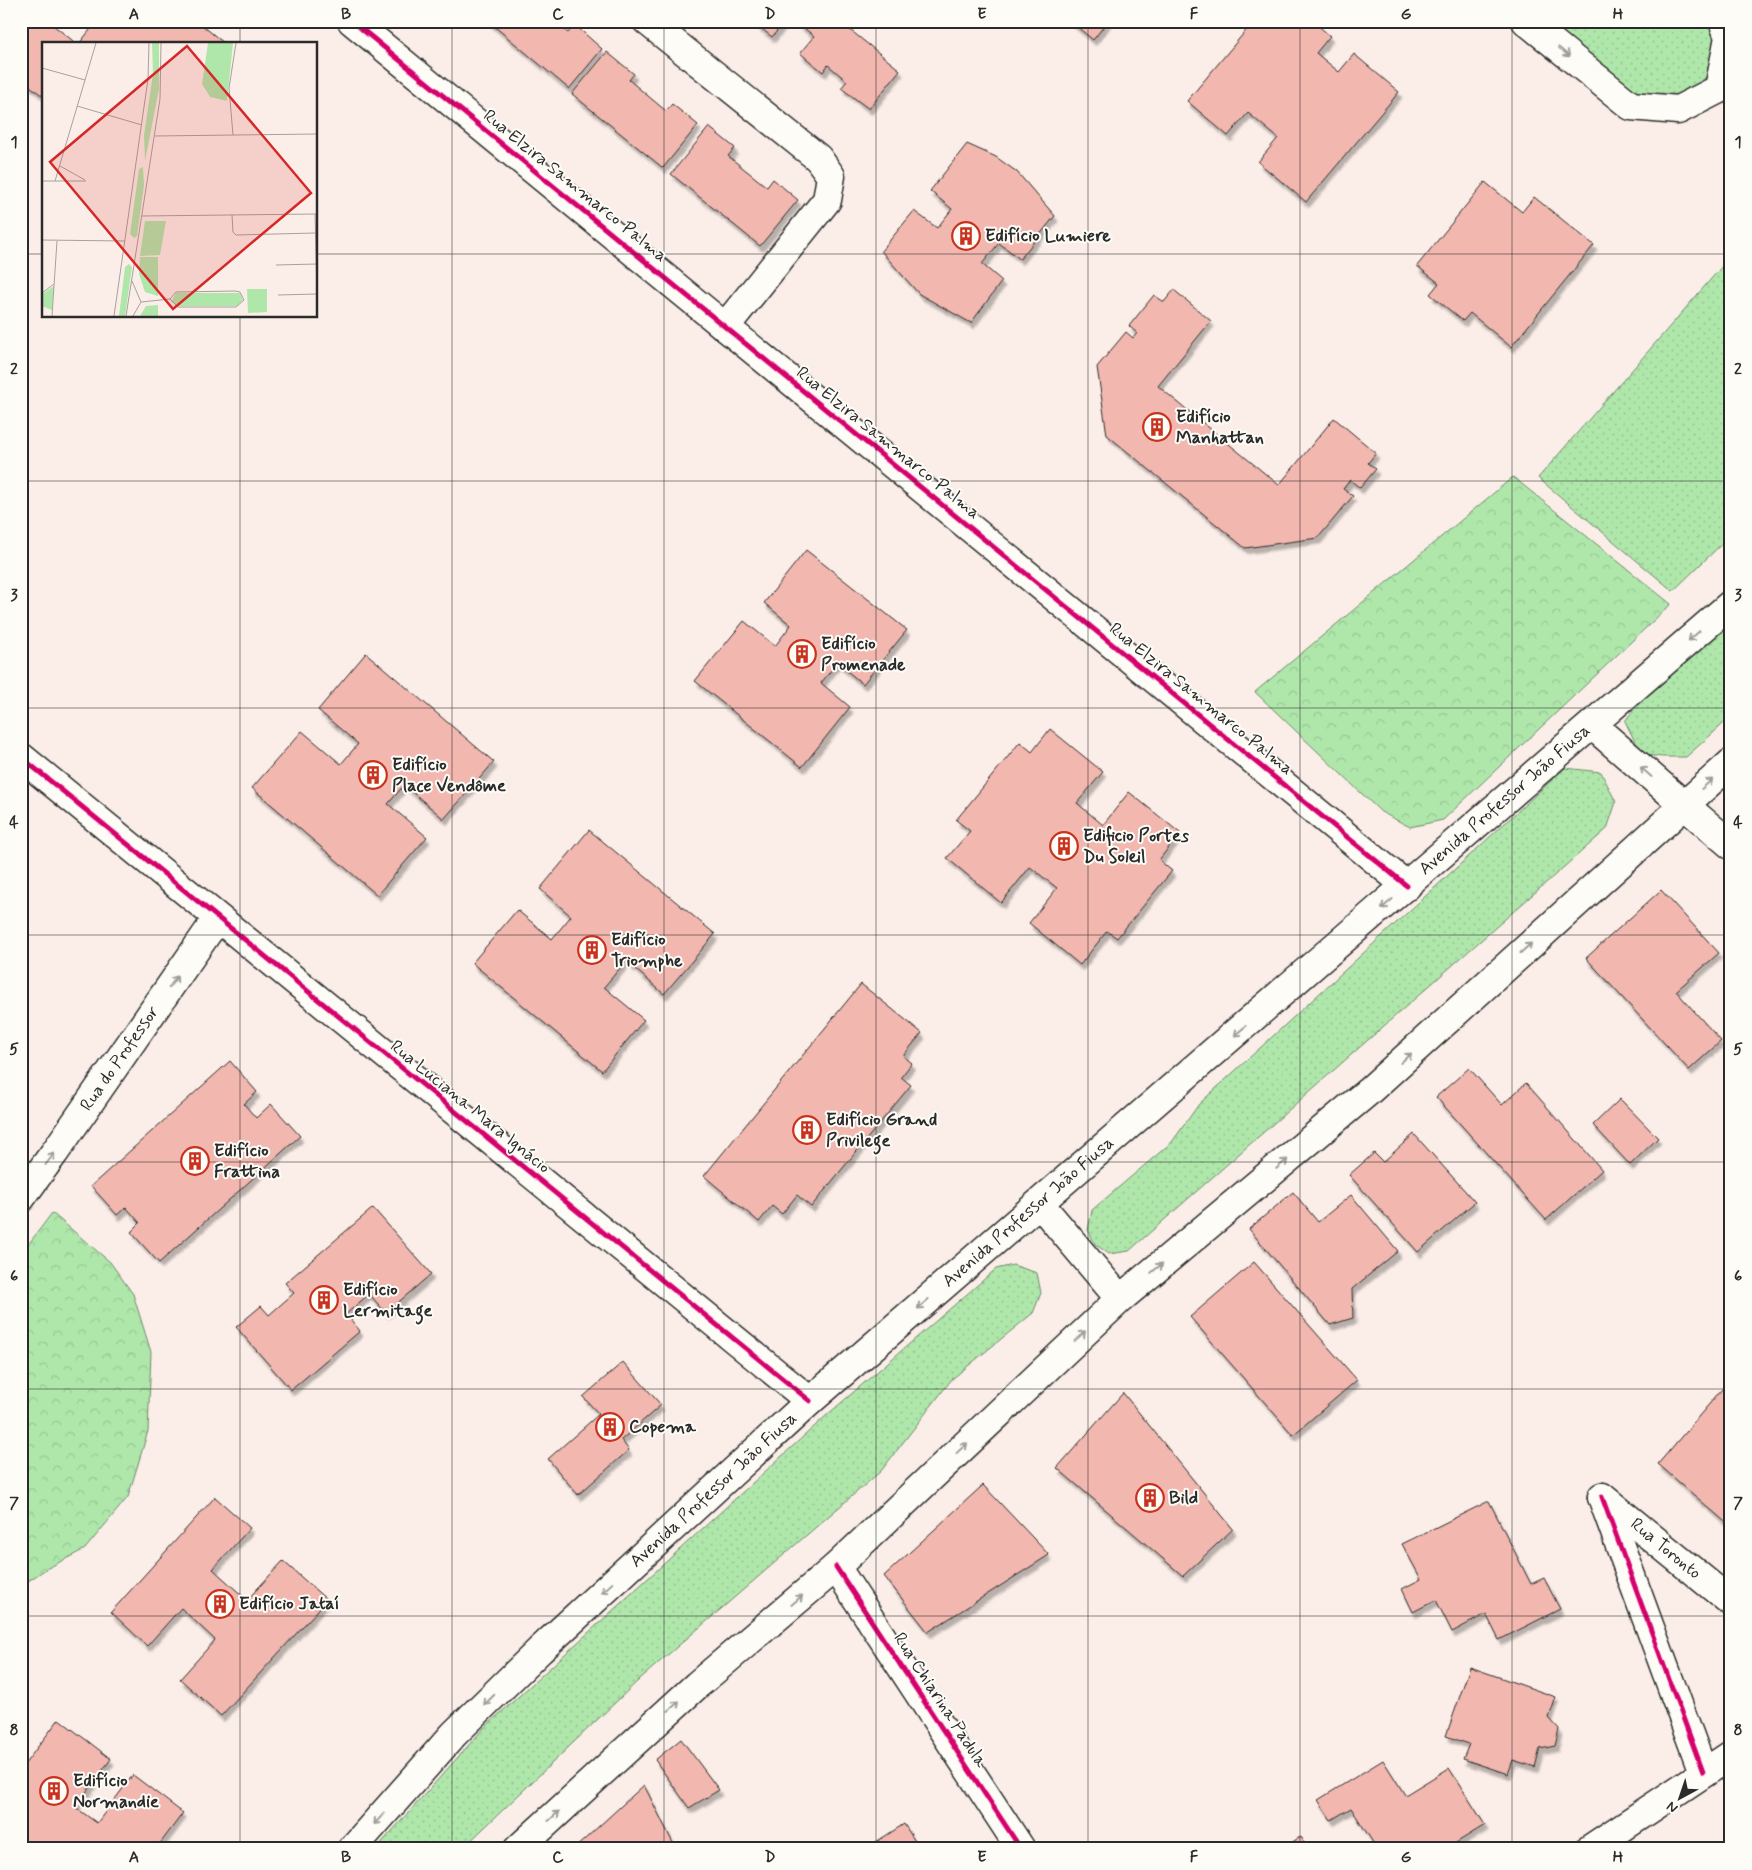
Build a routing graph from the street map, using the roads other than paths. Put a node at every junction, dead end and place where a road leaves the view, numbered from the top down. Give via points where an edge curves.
1 (352, 21) edge
2 (647, 21) edge
3 (1526, 21) edge
4 (1723, 21) edge
5 (1725, 93) edge
6 (725, 327) junction
7 (1731, 604) edge
8 (1592, 725) junction
9 (21, 757) edge
10 (1731, 763) edge
11 (1683, 804) junction
12 (1731, 845) edge
13 (1407, 886) junction
14 (217, 919) junction
15 (21, 1198) edge
16 (1040, 1204) junction
17 (1120, 1299) junction
18 (810, 1402) junction
19 (836, 1567) junction
20 (1731, 1602) edge
21 (1731, 1755) edge
22 (1703, 1772) junction
23 (352, 1849) edge
24 (518, 1849) edge
25 (1021, 1849) edge
26 (1590, 1849) edge

1 - 6 street, Rua Elzira Sammarco Palma
2 - 6 street via 818,158 831,176 827,200
3 -> 5 street via 1631,106 1678,110
4 - 5 street via 1729,37
6 - 13 street, Rua Elzira Sammarco Palma
7 -> 8 street, Avenida Professor João Fiusa
11 -> 8 street
8 - 13 street, Avenida Professor João Fiusa
9 - 14 street, Rua Luciana Mara Ignácio
11 -> 10 street
11 - 12 street
17 -> 11 street via 1369,1091
13 -> 16 street, Avenida Professor João Fiusa
15 -> 14 street, Rua do Professor
14 - 18 street, Rua Luciana Mara Ignácio
16 - 17 street
16 -> 18 street, Avenida Professor João Fiusa
19 -> 17 street
18 -> 23 street, Avenida Professor João Fiusa via 540,1650 454,1734
24 -> 19 street via 697,1685
19 - 25 street, Rua Chiarina Padula
20 - 22 street, Rua Toronto via 1602,1497
21 - 22 street
22 - 26 street

